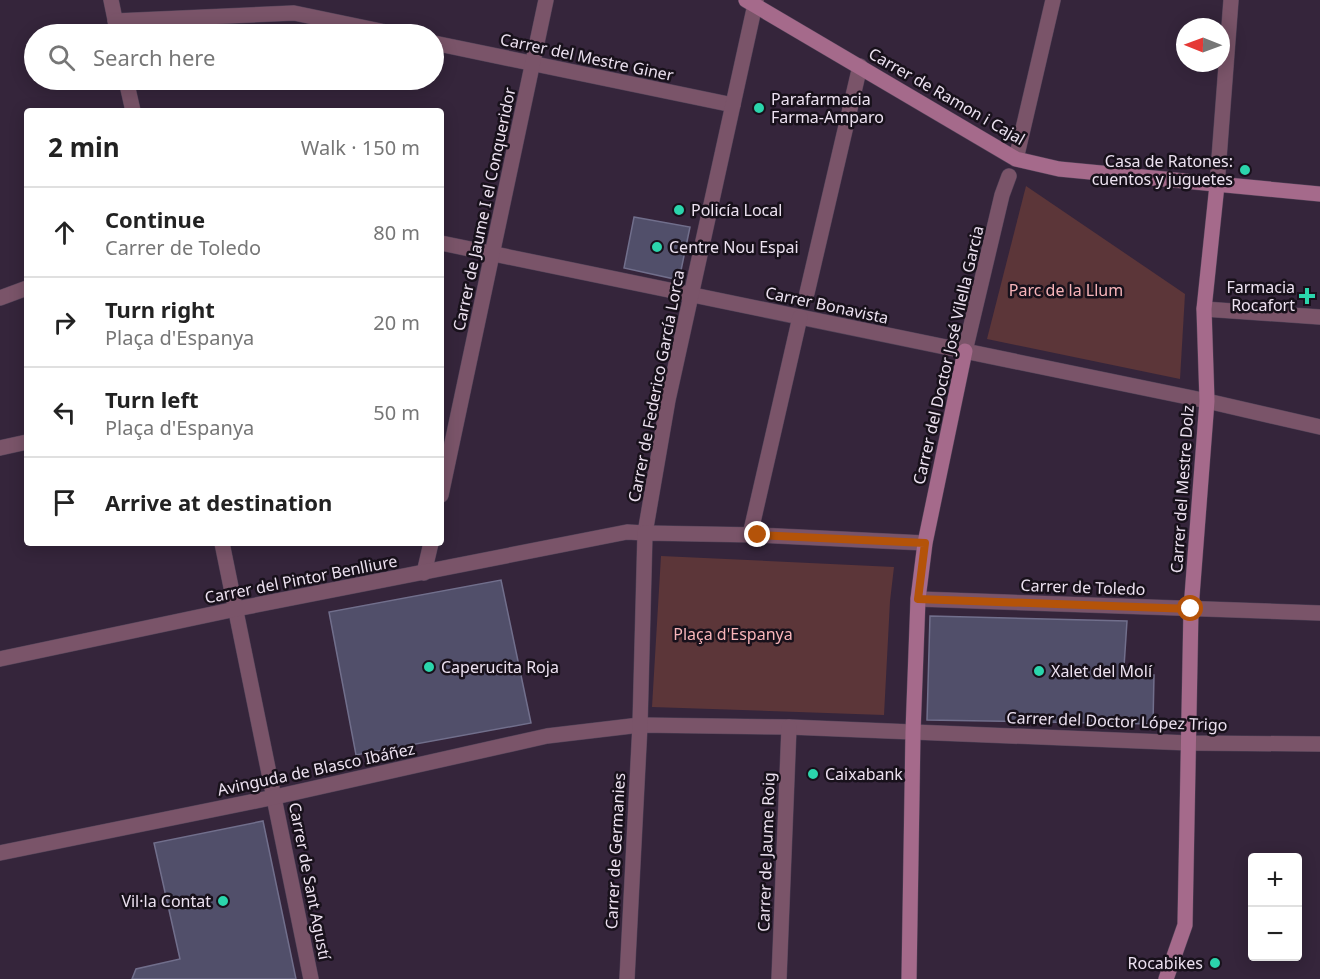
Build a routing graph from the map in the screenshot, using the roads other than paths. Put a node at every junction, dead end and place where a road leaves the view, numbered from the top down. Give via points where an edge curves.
1 (111, 0) edge
2 (546, 0) edge
3 (1053, 0) edge
4 (1231, 0) edge
5 (752, 2) edge
6 (115, 24) edge
7 (163, 24) edge
8 (347, 24) edge
9 (444, 45) edge
10 (533, 64) junction
11 (860, 66) junction
12 (128, 90) edge
13 (734, 105) junction
14 (132, 108) edge
15 (1016, 159) junction
16 (1009, 176) dead end
17 (1217, 185) junction
18 (1320, 194) edge
19 (444, 244) edge
20 (492, 254) junction
21 (24, 289) edge
22 (807, 293) dead end
23 (692, 295) junction
24 (0, 298) edge
25 (1204, 309) junction
26 (1320, 317) edge
27 (800, 318) junction
28 (965, 351) junction
29 (1207, 401) junction
30 (448, 425) edge
31 (1320, 427) edge
32 (24, 443) edge
33 (0, 448) edge
34 (444, 465) edge
35 (645, 533) junction
36 (750, 535) junction
37 (925, 543) junction
38 (223, 546) edge
39 (430, 546) edge
40 (424, 573) junction
41 (918, 599) junction
42 (236, 609) junction
43 (1191, 609) junction
44 (1320, 613) edge
45 (0, 659) edge
46 (640, 725) junction
47 (789, 727) junction
48 (913, 732) junction
49 (1189, 743) junction
50 (1320, 744) edge
51 (275, 797) junction
52 (0, 853) edge
53 (311, 979) edge
54 (627, 979) edge
55 (779, 979) edge
56 (909, 979) edge
57 (1166, 979) edge

1 - 6 street
2 - 10 street, Carrer de Jaume I el Conqueridor
3 - 15 street
4 - 17 street, Carrer del Mestre Dolz
5 - 11 street, Carrer de Ramon i Cajal
5 - 13 street, Carrer de Federico García Lorca
7 - 8 street via 294,13
9 - 10 street, Carrer del Mestre Giner
10 - 13 street, Carrer del Mestre Giner
10 - 20 street, Carrer de Jaume I el Conqueridor
11 - 15 street, Carrer de Ramon i Cajal
11 - 22 street
12 - 14 street
13 - 23 street, Carrer de Federico García Lorca
15 - 17 street, Carrer de Ramon i Cajal via 1059,169
16 - 28 street, Carrer del Doctor José Vilella Garcia
17 - 18 street, Carrer de Ramon i Cajal
17 - 25 street, Carrer del Mestre Dolz
19 - 20 street, Carrer Bonavista
20 - 23 street, Carrer Bonavista
20 - 30 street, Carrer de Jaume I el Conqueridor
21 - 24 street
23 - 27 street, Carrer Bonavista
23 - 35 street, Carrer de Federico García Lorca via 668,400
25 - 26 street
25 - 29 street, Carrer del Mestre Dolz
27 - 28 street, Carrer Bonavista
27 - 36 street
28 - 29 street, Carrer Bonavista
28 - 37 street, Carrer del Doctor José Vilella Garcia
29 - 31 street, Carrer Bonavista
29 - 43 street, Carrer del Mestre Dolz
30 - 34 street, Carrer de Jaume I el Conqueridor
32 - 33 street
35 - 36 street
35 - 40 street, Carrer del Pintor Benlliure via 627,532
35 - 46 street
36 - 37 street
37 - 41 street
38 - 42 street, Carrer de Sant Agustí
39 - 40 street
40 - 42 street, Carrer del Pintor Benlliure
41 - 43 street, Carrer de Toledo
41 - 48 street
42 - 45 street, Carrer del Pintor Benlliure
42 - 51 street, Carrer de Sant Agustí
43 - 44 street, Carrer de Toledo
43 - 49 street, Carrer del Mestre Dolz
46 - 47 street
46 - 51 street, Avinguda de Blasco Ibáñez via 547,736
46 - 54 street, Carrer de Germanies
47 - 48 street
47 - 55 street, Carrer de Jaume Roig
48 - 49 street, Carrer del Doctor López Trigo
48 - 56 street
49 - 50 street, Carrer del Doctor López Trigo
49 - 57 street, Carrer del Mestre Dolz via 1185,925
51 - 52 street, Avinguda de Blasco Ibáñez
51 - 53 street, Carrer de Sant Agustí

